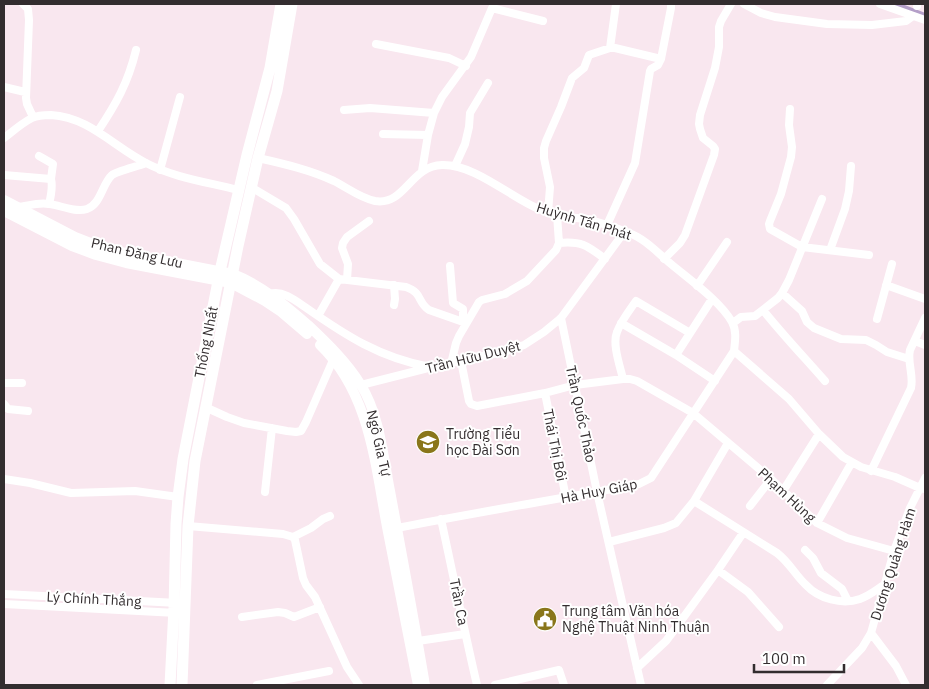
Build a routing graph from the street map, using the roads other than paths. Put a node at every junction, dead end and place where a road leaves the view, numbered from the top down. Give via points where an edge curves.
1 (23, 4) edge
2 (281, 4) edge
3 (292, 4) edge
4 (616, 4) edge
5 (671, 4) edge
6 (731, 4) edge
7 (744, 4) edge
8 (880, 4) edge
9 (913, 16) junction
10 (284, 19) junction
11 (925, 20) edge
12 (543, 21) dead end
13 (376, 44) dead end
14 (610, 48) junction
15 (136, 50) dead end
16 (661, 59) junction
17 (466, 66) junction
18 (488, 83) dead end
19 (4, 87) edge
20 (25, 92) junction
21 (180, 97) dead end
22 (790, 109) dead end
23 (344, 110) dead end
24 (434, 113) junction
25 (33, 117) junction
26 (98, 131) junction
27 (383, 134) dead end
28 (428, 135) junction
29 (4, 138) edge
30 (247, 155) junction
31 (39, 156) dead end
32 (258, 158) junction
33 (146, 163) junction
34 (454, 166) junction
35 (851, 166) dead end
36 (160, 170) junction
37 (422, 171) junction
38 (4, 175) edge
39 (51, 179) junction
40 (251, 187) junction
41 (238, 190) junction
42 (822, 199) dead end
43 (4, 200) edge
44 (49, 204) junction
45 (18, 207) junction
46 (4, 211) edge
47 (548, 213) junction
48 (556, 215) junction
49 (369, 221) dead end
50 (607, 225) junction
51 (625, 231) junction
52 (727, 242) dead end
53 (559, 243) junction
54 (802, 247) junction
55 (830, 250) junction
56 (869, 255) dead end
57 (664, 258) junction
58 (605, 259) junction
59 (892, 264) dead end
60 (450, 266) dead end
61 (219, 276) junction
62 (232, 278) junction
63 (339, 279) junction
64 (347, 280) junction
65 (394, 285) junction
66 (886, 285) junction
67 (697, 286) junction
68 (782, 293) junction
69 (270, 294) junction
70 (712, 299) junction
71 (925, 299) edge
72 (394, 305) dead end
73 (763, 310) junction
74 (318, 316) junction
75 (561, 318) junction
76 (925, 318) edge
77 (877, 319) dead end
78 (465, 323) junction
79 (621, 323) junction
80 (733, 323) junction
81 (690, 334) junction
82 (915, 340) junction
83 (925, 345) edge
84 (734, 352) junction
85 (676, 355) junction
86 (909, 359) junction
87 (333, 360) junction
88 (461, 361) junction
89 (451, 364) junction
90 (432, 367) junction
91 (623, 378) junction
92 (715, 381) junction
93 (824, 381) dead end
94 (22, 382) dead end
95 (4, 383) edge
96 (356, 386) junction
97 (575, 386) junction
98 (545, 393) junction
99 (4, 404) edge
100 (205, 407) junction
101 (28, 411) dead end
102 (693, 413) junction
103 (189, 427) junction
104 (272, 428) junction
105 (201, 430) junction
106 (819, 434) junction
107 (728, 443) junction
108 (852, 462) junction
109 (871, 470) junction
110 (925, 478) edge
111 (4, 479) edge
112 (771, 479) junction
113 (922, 488) edge
114 (783, 491) junction
115 (265, 492) dead end
116 (597, 492) junction
117 (178, 497) junction
118 (566, 498) junction
119 (694, 501) junction
120 (750, 506) dead end
121 (330, 516) dead end
122 (441, 519) junction
123 (817, 523) junction
124 (176, 524) junction
125 (188, 526) junction
126 (392, 529) junction
127 (743, 532) junction
128 (292, 537) junction
129 (609, 542) junction
130 (804, 550) dead end
131 (894, 551) junction
132 (718, 570) junction
133 (884, 584) junction
134 (4, 594) edge
135 (48, 596) junction
136 (848, 601) junction
137 (4, 604) edge
138 (47, 606) junction
139 (320, 606) junction
140 (179, 608) junction
141 (242, 617) dead end
142 (779, 627) dead end
143 (871, 633) junction
144 (465, 634) junction
145 (414, 642) junction
146 (637, 668) junction
147 (329, 671) dead end
148 (419, 678) edge
149 (510, 683) edge
150 (170, 685) edge
151 (182, 685) edge
152 (257, 685) edge
153 (359, 685) edge
154 (425, 685) edge
155 (477, 685) edge
156 (495, 685) edge
157 (564, 685) edge
158 (641, 685) edge
159 (827, 685) edge
160 (906, 685) edge

1 - 20 street via 28,9 29,20
2 - 10 main road, Thống Nhất
3 - 10 main road, Thống Nhất
4 - 14 street
5 - 16 street
6 - 57 street via 718,32 716,68 699,124 703,138 715,152 685,235
7 - 9 street via 775,18 827,24 872,25 906,21
8 - 9 street
9 - 11 street
10 - 30 main road, Thống Nhất
10 - 32 main road, Thống Nhất via 277,91
12 - 17 street via 492,8
13 - 17 street via 449,58
14 - 16 street
14 - 47 street via 589,55 584,68 572,78 546,141 544,158 550,187
15 - 26 street via 123,89
16 - 50 street via 650,71 635,162
17 - 24 street
18 - 34 street via 470,113 465,144
19 - 20 street
20 - 25 street
21 - 36 street
22 - 54 street via 791,157 782,194 769,227
23 - 24 street via 376,108
24 - 28 street
25 - 26 street via 69,118
25 - 29 street
26 - 33 street
27 - 28 street
28 - 37 street
30 - 32 main road
30 - 41 main road, Thống Nhất
31 - 39 street via 53,164
32 - 37 street via 297,167 337,182 359,195 385,202 395,198
32 - 40 main road, Thống Nhất
33 - 36 street
33 - 44 street via 112,175 90,208
34 - 37 street, Huỳnh Tấn Phát via 433,166
34 - 47 street, Huỳnh Tấn Phát via 494,183
35 - 55 street via 845,209
36 - 41 street
38 - 39 street
39 - 44 street
40 - 62 main road, Thống Nhất
40 - 63 street via 286,208 320,264
41 - 61 main road, Thống Nhất
42 - 54 street
43 - 45 main road, Phan Đăng Lưu
44 - 45 street
45 - 61 main road, Phan Đăng Lưu via 98,246
46 - 61 main road, Phan Đăng Lưu via 96,255 126,263
47 - 48 street, Huỳnh Tấn Phát
48 - 50 street, Huỳnh Tấn Phát
48 - 53 street
49 - 64 street via 343,243 348,264
50 - 51 street, Huỳnh Tấn Phát
51 - 57 street, Huỳnh Tấn Phát
51 - 58 street, Trần Hữu Duyệt
52 - 67 street
53 - 58 street via 579,243
53 - 78 street via 527,281 505,294 479,302
54 - 55 street
54 - 68 street
55 - 56 street
57 - 67 street, Huỳnh Tấn Phát
58 - 75 street, Trần Hữu Duyệt
59 - 66 street
60 - 78 street via 453,303 463,308
61 - 62 main road, Ngô Gia Tự
61 - 103 main road, Thống Nhất
62 - 69 main road, Ngô Gia Tự via 248,280
62 - 87 main road, Ngô Gia Tự via 280,312
62 - 100 main road, Thống Nhất
63 - 64 street
63 - 74 street
64 - 65 street
65 - 72 street
65 - 78 street via 414,290 432,312
66 - 71 street
66 - 77 street
67 - 70 street, Huỳnh Tấn Phát
68 - 73 street
68 - 86 street via 802,311 814,328 842,339 866,340
69 - 74 street via 285,295
69 - 96 main road, Ngô Gia Tự via 328,344 341,358
70 - 80 street, Huỳnh Tấn Phát
70 - 81 street
73 - 80 street
73 - 93 street
74 - 90 street via 383,354
75 - 88 street, Trần Hữu Duyệt via 524,345
75 - 97 street, Trần Quốc Thảo
76 - 82 street
78 - 89 street
79 - 81 street via 636,301
79 - 85 street
79 - 91 street via 615,339
80 - 84 street
81 - 85 street
82 - 83 street
82 - 86 street
84 - 92 street, Hà Huy Giáp
84 - 106 street via 789,399
85 - 92 street
86 - 109 street via 911,388
87 - 96 main road, Ngô Gia Tự
87 - 104 street via 300,431
88 - 89 street, Trần Hữu Duyệt
88 - 98 street via 471,404 477,406
89 - 90 street, Trần Hữu Duyệt
90 - 96 street, Trần Hữu Duyệt
91 - 97 street
91 - 102 street, Phạm Hùng via 636,381
92 - 102 street, Hà Huy Giáp
94 - 95 street
96 - 126 main road, Ngô Gia Tự via 380,464
97 - 98 street
97 - 116 street, Trần Quốc Thảo
98 - 118 street, Thái Thị Bôi
99 - 101 street via 8,409
100 - 104 street via 244,423
100 - 105 main road, Thống Nhất
102 - 107 street, Phạm Hùng
102 - 116 street, Hà Huy Giáp via 651,478 639,484
103 - 105 main road
103 - 117 main road, Thống Nhất
104 - 115 street
105 - 125 main road, Thống Nhất
106 - 108 street
106 - 114 street
107 - 112 street, Phạm Hùng
107 - 119 street
108 - 109 street
108 - 123 street
109 - 113 street
110 - 113 street, Dương Quảng Hàm
111 - 117 street via 71,493 135,491
112 - 114 street, Phạm Hùng
112 - 120 street
113 - 131 street, Dương Quảng Hàm via 910,508
114 - 123 street, Phạm Hùng
116 - 118 street, Hà Huy Giáp
116 - 129 street, Trần Quốc Thảo
117 - 124 main road, Thống Nhất
118 - 122 street, Hà Huy Giáp
119 - 127 street
119 - 129 street via 676,523
121 - 128 street
122 - 126 street, Hà Huy Giáp
122 - 144 street, Trần Ca
123 - 131 street, Phạm Hùng via 847,538
124 - 125 main road
124 - 140 main road, Thống Nhất
125 - 128 street
125 - 140 main road, Thống Nhất
126 - 145 main road, Ngô Gia Tự
127 - 132 street
127 - 136 street via 785,559 812,591 830,599
128 - 139 street via 306,585
129 - 146 street, Trần Quốc Thảo
130 - 136 street via 822,573 842,589
131 - 133 street, Dương Quảng Hàm
132 - 142 street via 748,592
132 - 146 street via 670,635
133 - 136 street via 861,599
133 - 143 street, Dương Quảng Hàm
134 - 135 street, Lý Chính Thắng
135 - 138 street
135 - 140 street, Lý Chính Thắng
137 - 138 street, Lý Chính Thắng
138 - 140 street, Lý Chính Thắng
139 - 141 street via 294,617 278,612
139 - 153 street via 347,667
140 - 150 main road, Thống Nhất
140 - 151 main road, Thống Nhất
143 - 159 street, Dương Quảng Hàm via 862,648
143 - 160 street
144 - 145 street
144 - 155 street, Trần Ca
145 - 148 main road, Ngô Gia Tự
146 - 158 street, Trần Quốc Thảo
147 - 152 street
148 - 154 main road, Ngô Gia Tự
149 - 156 street
149 - 157 street via 559,670

